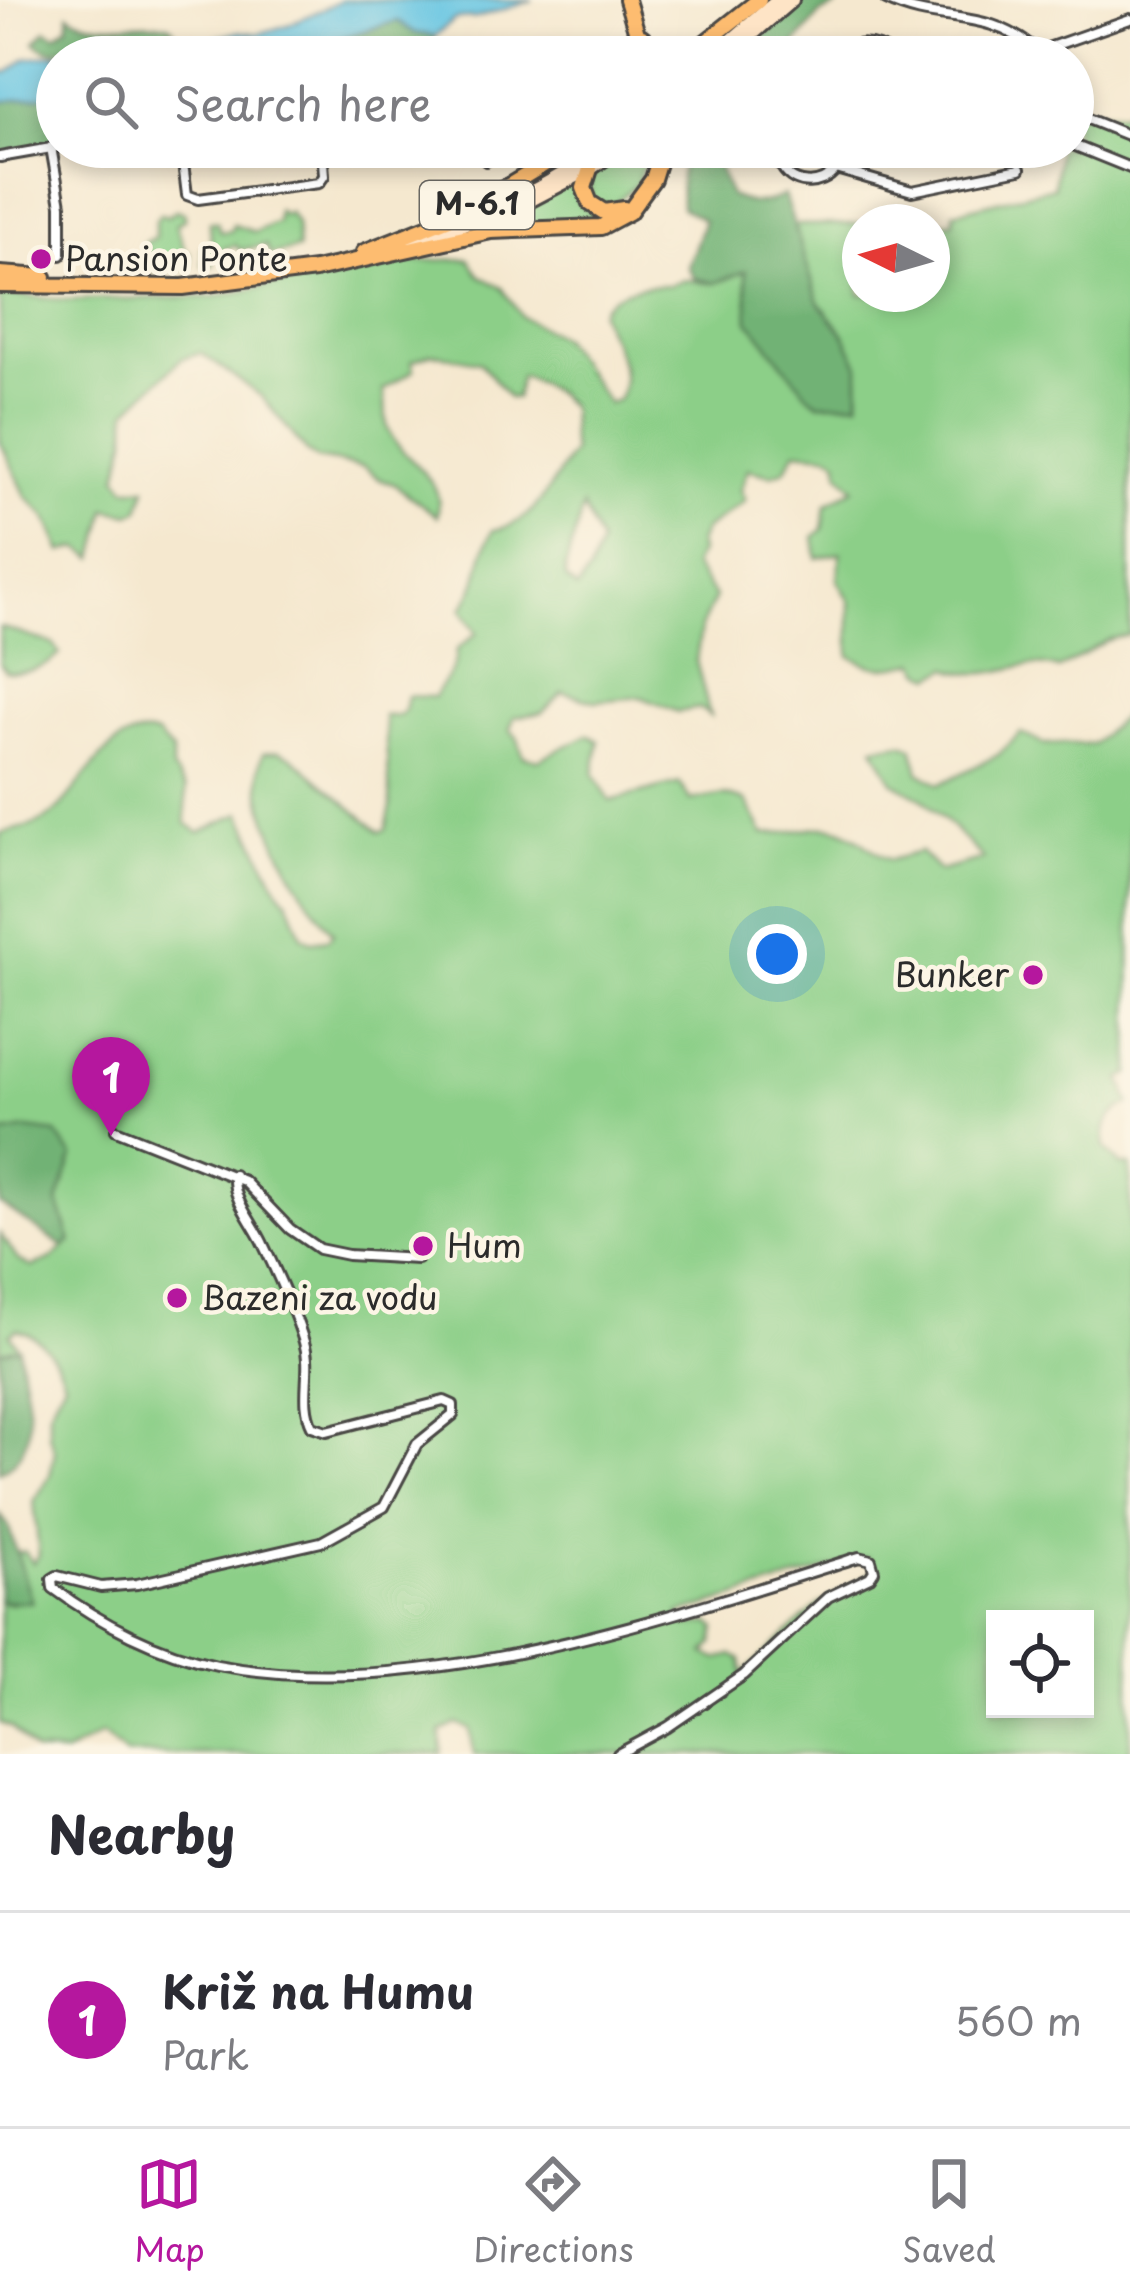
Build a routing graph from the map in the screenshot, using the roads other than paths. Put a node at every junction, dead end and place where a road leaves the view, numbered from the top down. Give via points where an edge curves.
1 (627, 0) edge
2 (759, 0) edge
3 (778, 0) edge
4 (792, 0) edge
5 (886, 0) edge
6 (1130, 19) edge
7 (635, 28) junction
8 (636, 36) edge
9 (641, 36) edge
10 (713, 36) edge
11 (736, 36) edge
12 (750, 36) edge
13 (1016, 36) edge
14 (1083, 36) edge
15 (1094, 121) edge
16 (1130, 136) edge
17 (36, 150) edge
18 (1094, 154) edge
19 (0, 157) edge
20 (57, 168) edge
21 (183, 168) edge
22 (322, 168) edge
23 (537, 168) edge
24 (574, 168) edge
25 (656, 168) edge
26 (784, 168) edge
27 (590, 169) joint
28 (1020, 169) dead end
29 (1130, 169) edge
30 (836, 170) joint
31 (638, 200) junction
32 (445, 239) junction
33 (374, 250) junction
34 (61, 255) dead end
35 (0, 274) edge
36 (0, 285) edge
37 (116, 1130) dead end
38 (234, 1175) junction
39 (417, 1259) dead end
40 (618, 1754) edge

1 - 7 main road
2 - 10 main road
3 - 11 main road
4 - 12 main road
5 - 13 street
6 - 14 street
7 - 8 main road
7 - 9 main road
15 - 16 street
17 - 19 street
18 - 29 street
20 - 34 street
21 - 22 street via 187,195 198,199 319,183
23 - 33 main road, M-6.1 via 467,211
24 - 33 main road via 491,211
25 - 31 main road
26 - 30 street via 812,184
27 - 31 main road via 584,188 596,209 614,213
27 - 32 main road
28 - 30 street via 912,191
31 - 32 main road, M-6.1 via 601,227
32 - 36 main road, M-6.1 via 218,284
33 - 35 main road, M-6.1 via 182,279
37 - 38 street
38 - 39 street via 309,1245
38 - 40 street via 233,1189 304,1342 312,1426 327,1431 444,1401 453,1415 417,1444 384,1507 321,1542 137,1584 92,1586 57,1576 52,1588 121,1631 205,1662 363,1675 642,1624 859,1557 871,1561 870,1577 828,1598 743,1675

